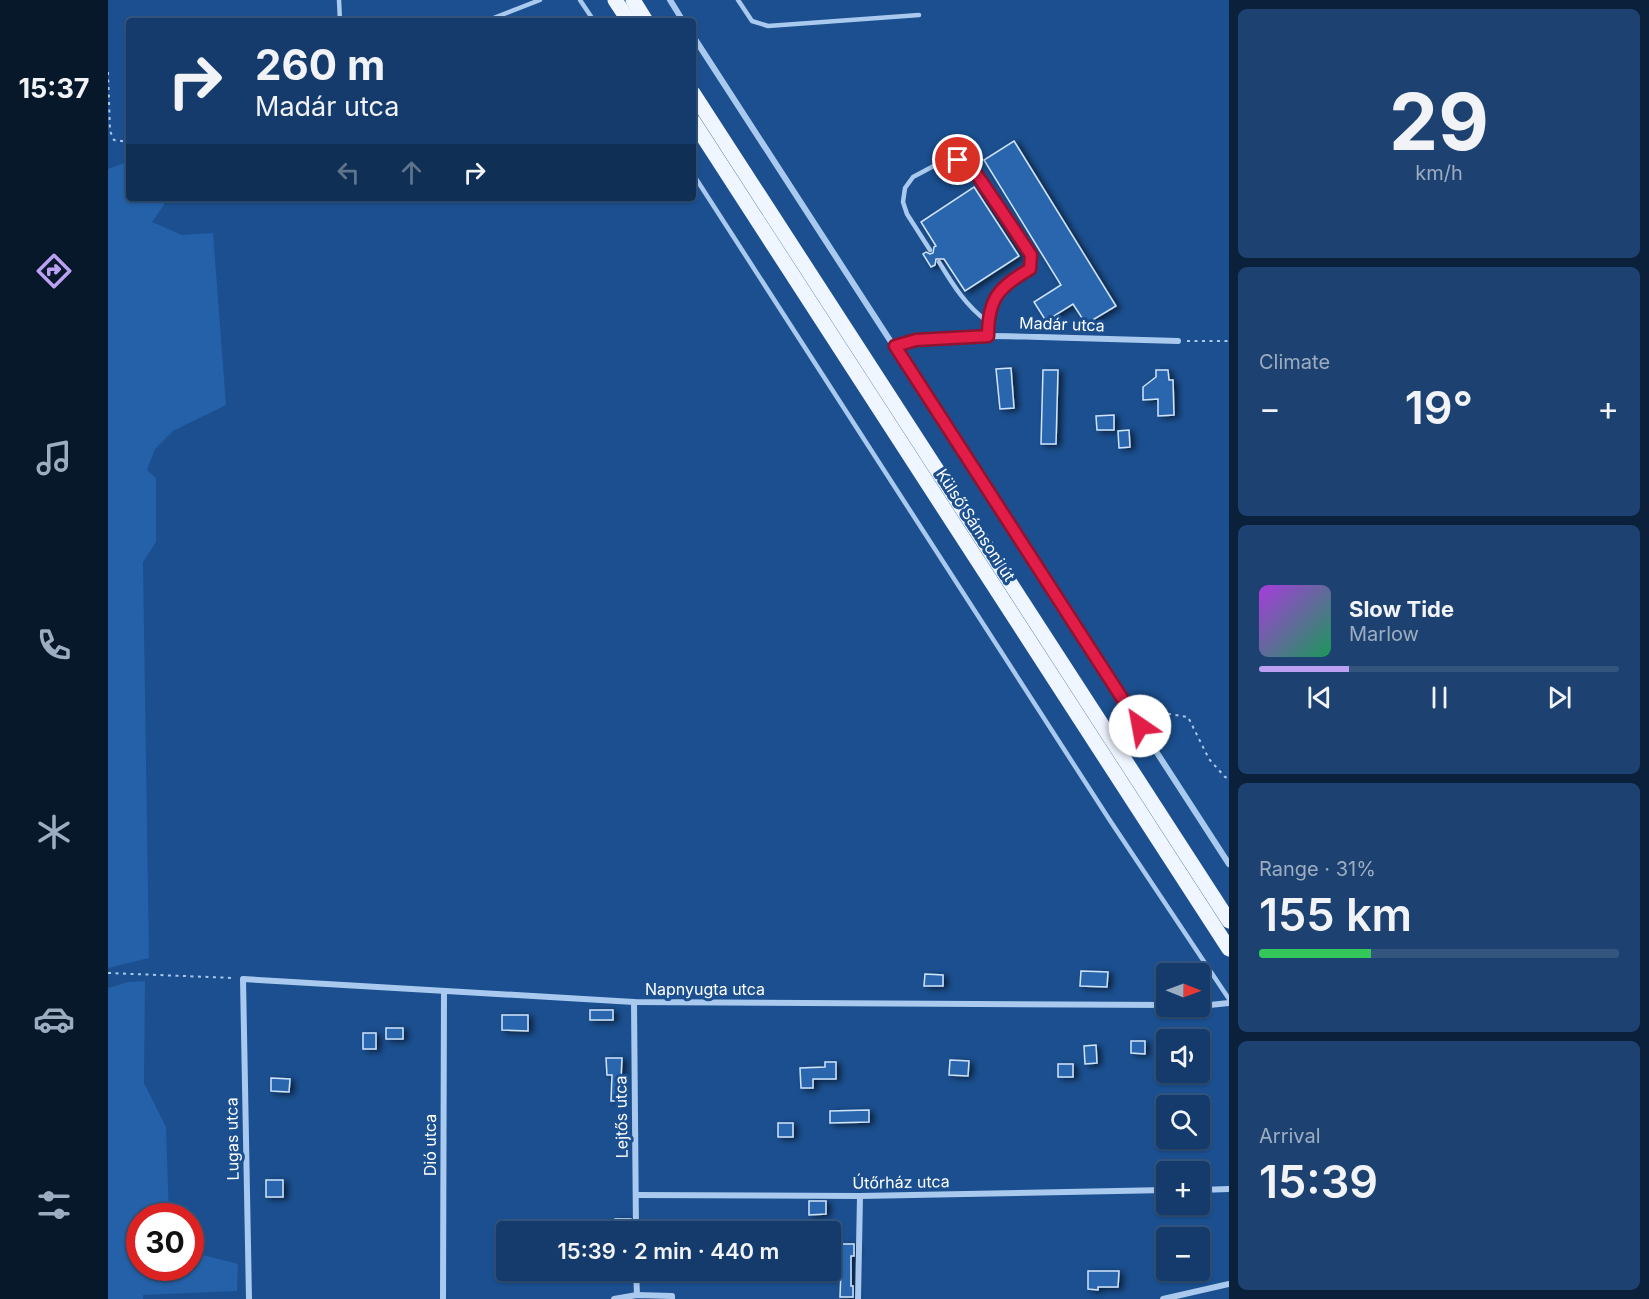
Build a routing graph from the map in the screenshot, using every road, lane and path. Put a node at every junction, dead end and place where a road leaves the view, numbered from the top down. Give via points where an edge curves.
1 (339, 0) edge
2 (540, 0) edge
3 (580, 0) edge
4 (615, 0) edge
5 (633, 0) edge
6 (670, 0) edge
7 (738, 0) edge
8 (919, 15) dead end
9 (340, 18) edge
10 (494, 18) edge
11 (592, 18) edge
12 (627, 18) edge
13 (644, 18) edge
14 (681, 18) edge
15 (696, 41) edge
16 (108, 72) edge
17 (696, 98) edge
18 (696, 126) edge
19 (126, 142) edge
20 (696, 179) edge
21 (930, 250) dead end
22 (939, 262) dead end
23 (988, 322) junction
24 (988, 336) junction
25 (1178, 341) joint
26 (1229, 341) edge
27 (895, 346) junction
28 (1140, 726) junction
29 (1229, 778) edge
30 (1229, 864) edge
31 (1229, 921) edge
32 (1229, 949) edge
33 (108, 973) edge
34 (243, 979) junction
35 (444, 992) junction
36 (1229, 999) edge
37 (634, 1002) junction
38 (1229, 1004) edge
39 (1156, 1005) edge
40 (1210, 1005) edge
41 (1229, 1189) edge
42 (1156, 1190) edge
43 (1210, 1190) edge
44 (636, 1195) junction
45 (860, 1196) junction
46 (636, 1221) edge
47 (636, 1281) edge
48 (1229, 1284) edge
49 (637, 1295) junction
50 (1168, 1298) edge
51 (249, 1299) edge
52 (443, 1299) edge
53 (614, 1299) edge
54 (672, 1299) edge
55 (858, 1299) edge

1 - 9 lane
2 - 10 lane
3 - 11 lane
4 - 12 main road
5 - 13 main road
6 - 14 street
7 - 8 lane via 752,21 768,26
15 - 27 street
16 - 19 path via 110,131 114,140
17 - 31 main road, Külső Sámsoni út
18 - 32 main road, Külső Sámsoni út
20 - 36 lane
21 - 23 lane via 907,214 903,202 905,188 913,177 945,160 958,160 971,166 1031,255 1030,269 1002,287
22 - 23 lane via 959,294
23 - 24 lane
24 - 25 street, Madár utca
24 - 27 street, Madár utca via 916,340
25 - 26 path
27 - 28 street
28 - 29 path via 1164,713 1188,717 1209,759
28 - 30 street
33 - 34 path
34 - 35 street, Napnyugta utca
34 - 51 street, Lugas utca
35 - 37 street, Napnyugta utca
35 - 52 street, Dió utca
37 - 39 street, Napnyugta utca
37 - 44 street, Lejtős utca
38 - 40 street
41 - 43 street
42 - 45 street, Útőrház utca
44 - 45 street, Útőrház utca
44 - 46 street, Lejtős utca
45 - 55 street
47 - 49 street
48 - 50 street
49 - 53 street
49 - 54 street

